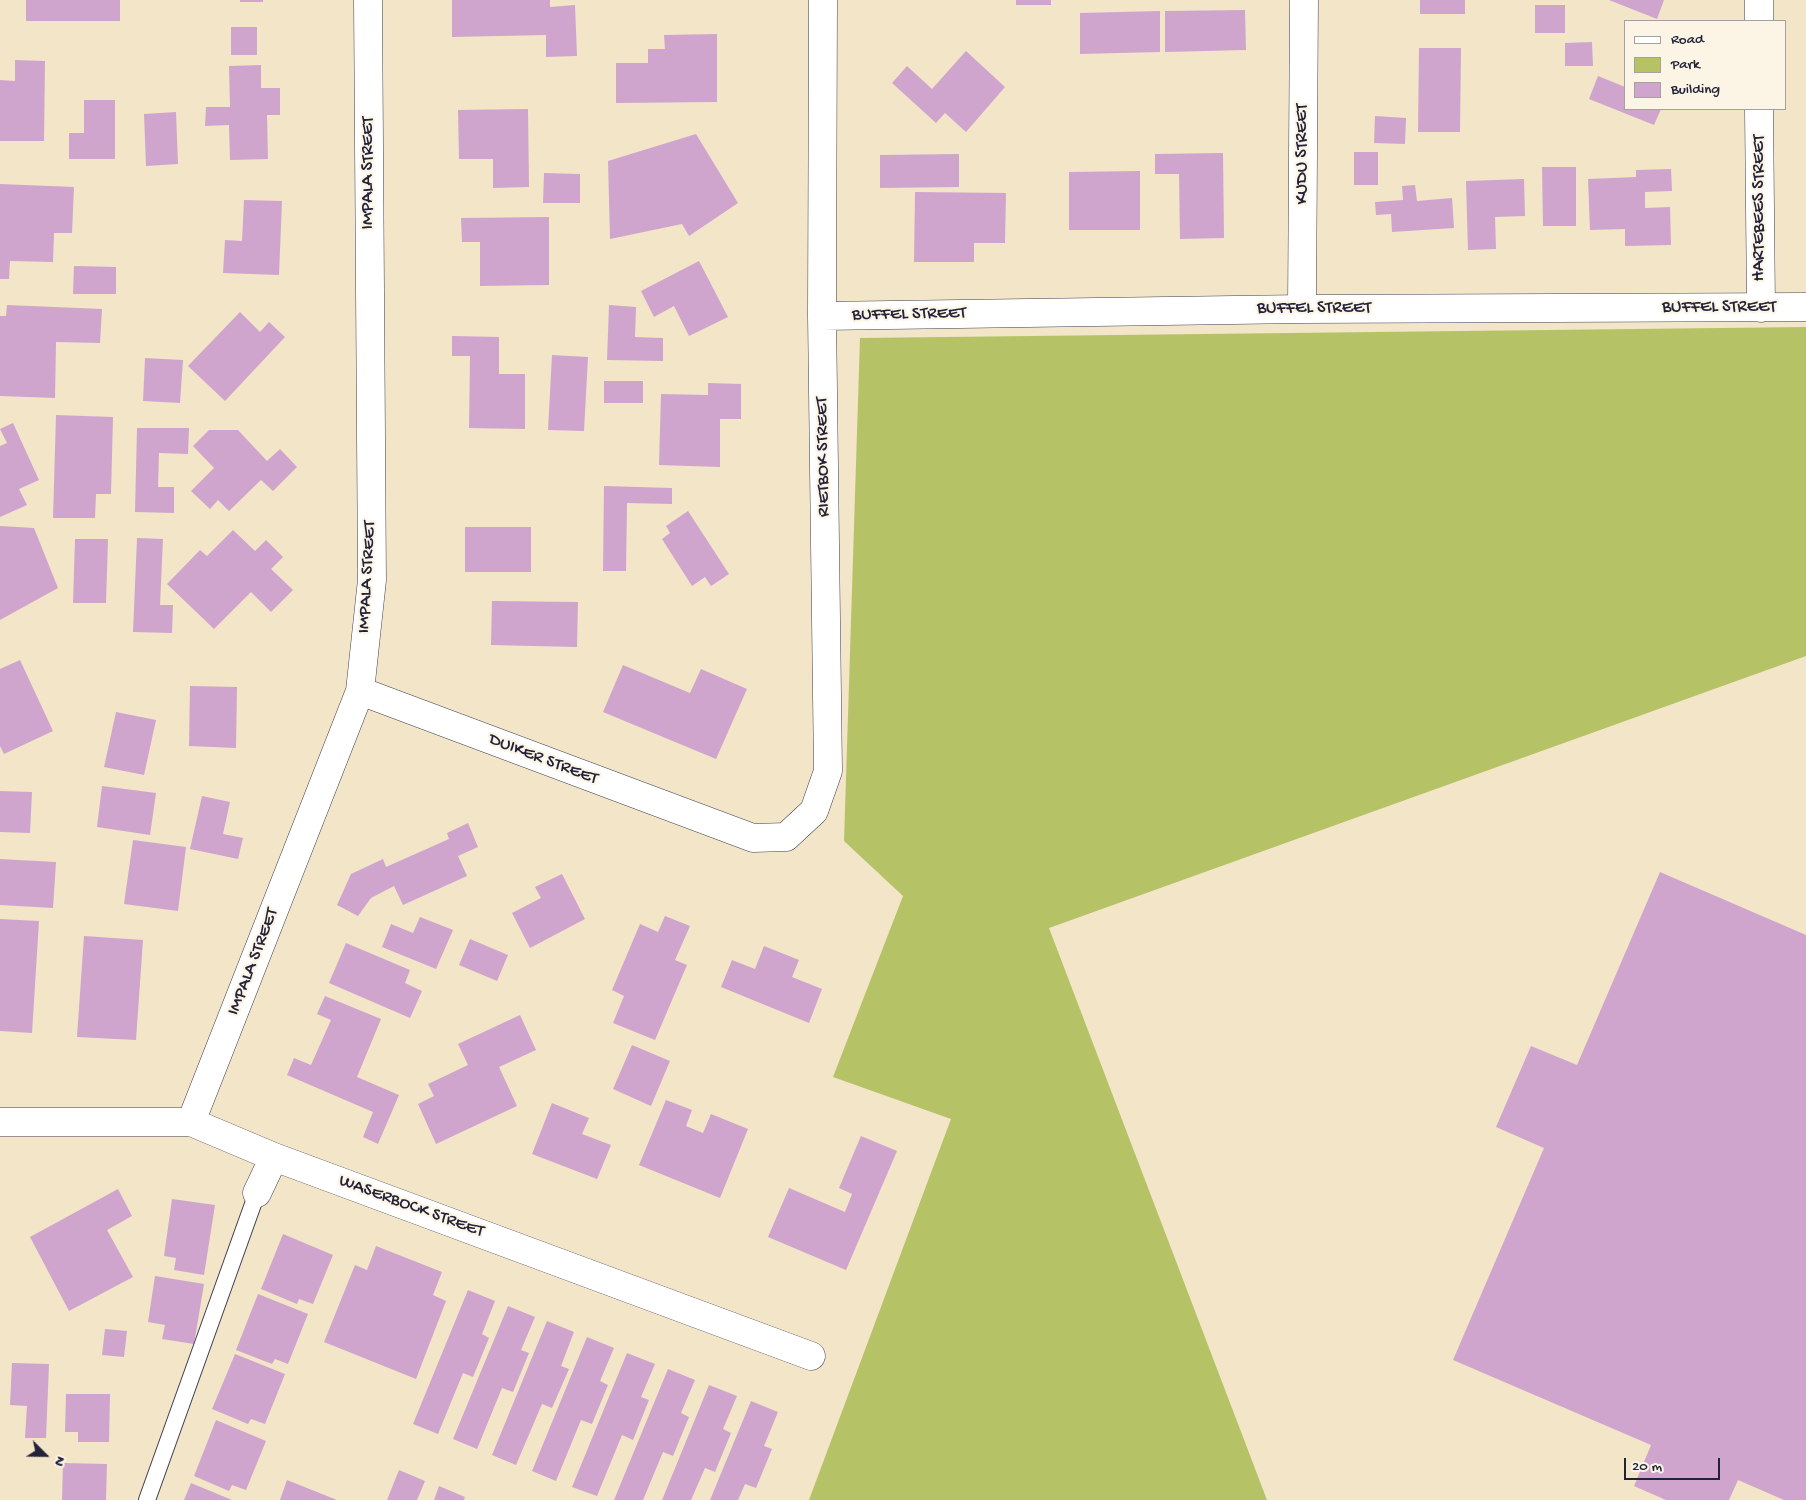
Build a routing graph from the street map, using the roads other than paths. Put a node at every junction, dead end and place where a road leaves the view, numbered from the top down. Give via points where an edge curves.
1 (368, 0) edge
2 (823, 0) edge
3 (1304, 0) edge
4 (1758, 0) edge
5 (1759, 20) edge
6 (1759, 110) edge
7 (1806, 307) edge
8 (1761, 308) junction
9 (1302, 309) junction
10 (822, 316) junction
11 (360, 691) junction
12 (725, 830) joint
13 (0, 1122) edge
14 (191, 1122) junction
15 (274, 1156) junction
16 (257, 1193) joint
17 (812, 1356) dead end
18 (147, 1500) edge

1 - 11 street, IMPALA STREET via 372,580
2 - 10 street, RIETBOK STREET
3 - 9 street, KUDU STREET
4 - 5 street
6 - 8 street, HARTEBEES STREET
7 - 8 street, BUFFEL STREET
8 - 9 street, BUFFEL STREET
9 - 10 street, BUFFEL STREET
10 - 12 street, RIETBOK STREET via 828,771 814,811 786,837 753,838
11 - 12 street, DUIKER STREET
11 - 14 street, IMPALA STREET
13 - 14 street, WASERBOCK STREET
14 - 15 street, WASERBOCK STREET
15 - 16 street
15 - 17 street, WASERBOCK STREET
16 - 18 lane

